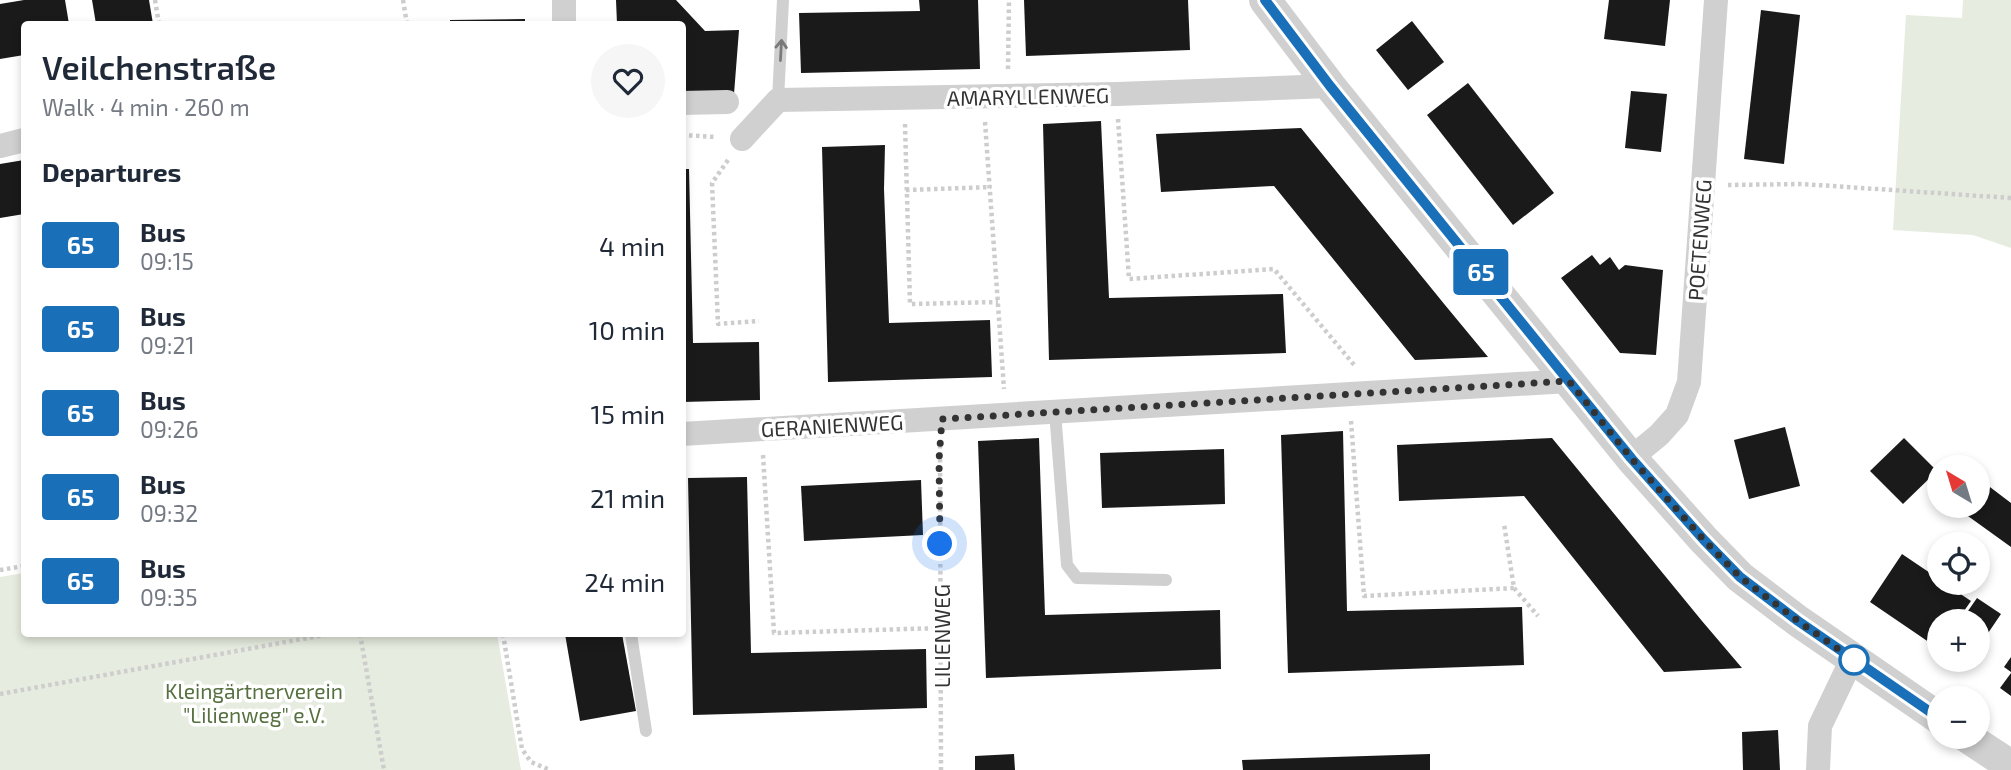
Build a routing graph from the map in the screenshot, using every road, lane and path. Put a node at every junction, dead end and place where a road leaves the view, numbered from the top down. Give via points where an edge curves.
1 (155, 0) edge
2 (403, 0) edge
3 (564, 0) edge
4 (783, 0) edge
5 (1009, 0) edge
6 (1265, 0) edge
7 (1716, 0) edge
8 (158, 21) edge
9 (406, 21) edge
10 (564, 21) edge
11 (1330, 86) junction
12 (1117, 94) junction
13 (1008, 96) junction
14 (983, 97) junction
15 (904, 99) junction
16 (779, 100) junction
17 (727, 102) dead end
18 (686, 103) edge
19 (686, 135) edge
20 (742, 139) junction
21 (21, 141) edge
22 (0, 146) edge
23 (1703, 185) junction
24 (991, 187) junction
25 (906, 190) junction
26 (2011, 198) edge
27 (998, 302) junction
28 (759, 321) dead end
29 (1569, 381) junction
30 (1378, 394) junction
31 (1349, 396) junction
32 (1055, 412) junction
33 (1006, 415) junction
34 (942, 419) junction
35 (761, 429) junction
36 (686, 434) edge
37 (1631, 458) junction
38 (1504, 523) dead end
39 (21, 566) edge
40 (0, 570) edge
41 (1166, 580) dead end
42 (1514, 588) junction
43 (1538, 615) dead end
44 (941, 628) junction
45 (314, 637) edge
46 (361, 637) edge
47 (503, 637) edge
48 (631, 637) edge
49 (1852, 659) junction
50 (0, 694) edge
51 (1927, 710) edge
52 (646, 731) dead end
53 (1985, 749) edge
54 (2011, 766) edge
55 (384, 770) edge
56 (550, 770) edge
57 (941, 770) edge
58 (1818, 770) edge

1 - 8 path
2 - 9 path
3 - 10 street
16 -> 4 lane
5 - 13 path
6 - 11 street
7 - 23 street, POETENWEG
11 - 12 street, AMARYLLENWEG
11 - 29 street
12 - 13 street, AMARYLLENWEG
12 - 30 path via 1129,279 1274,269
13 - 14 street, AMARYLLENWEG
14 - 15 street, AMARYLLENWEG
14 - 24 path
15 - 16 street, AMARYLLENWEG
15 - 25 path
16 - 20 street
17 - 18 street
19 - 20 path
20 - 28 path via 712,183 718,324
21 - 22 street
23 - 26 path via 1802,184
23 - 37 street, POETENWEG via 1689,382 1676,415
24 - 25 path
24 - 27 path
25 - 27 path via 910,304
27 - 33 path
29 - 30 street, GERANIENWEG
29 - 37 street
30 - 31 street, GERANIENWEG
31 - 32 street, GERANIENWEG
31 - 42 path via 1364,596
32 - 33 street, GERANIENWEG
32 - 41 lane via 1067,565 1077,578
33 - 34 street, GERANIENWEG
34 - 35 street, GERANIENWEG
34 - 44 path, LILIENWEG
35 - 36 street, GERANIENWEG
35 - 44 path via 774,633
37 - 49 street via 1740,577
38 - 42 path
39 - 40 path
42 - 43 path
44 - 57 path, LILIENWEG
45 - 50 path
46 - 55 path
47 - 56 path via 522,749 531,762
48 - 52 lane
49 - 51 street
49 - 58 street via 1820,726
53 - 54 street

